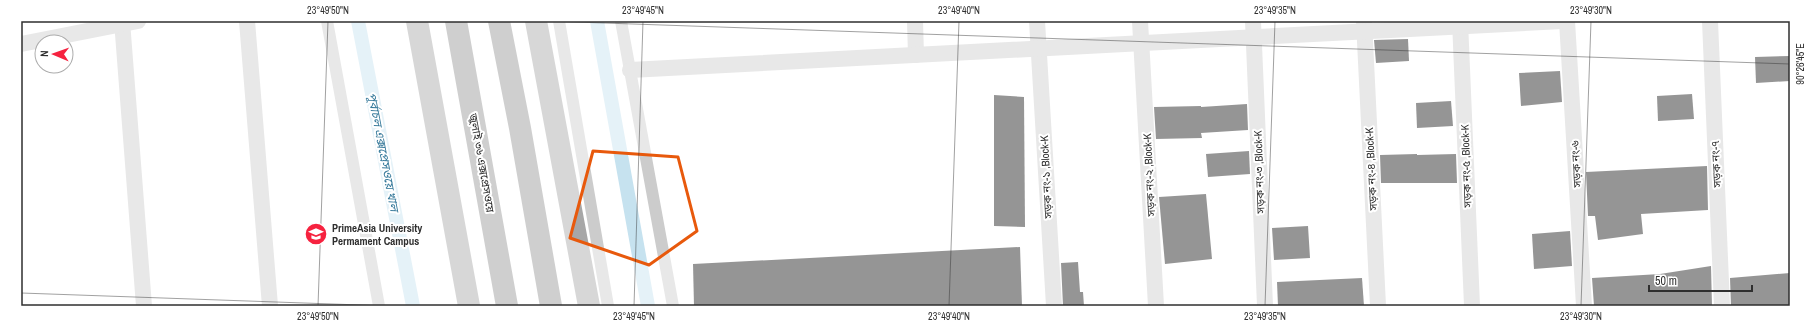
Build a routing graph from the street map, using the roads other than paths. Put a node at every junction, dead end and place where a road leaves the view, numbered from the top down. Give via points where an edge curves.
1 (138, 21) edge
2 (248, 21) edge
3 (327, 21) edge
4 (417, 21) edge
5 (456, 21) edge
6 (499, 21) edge
7 (536, 21) edge
8 (559, 21) edge
9 (621, 21) edge
10 (915, 21) edge
11 (1037, 21) edge
12 (1140, 21) edge
13 (1253, 21) edge
14 (1562, 21) edge
15 (1567, 21) edge
16 (1710, 21) edge
17 (122, 23) edge
18 (1460, 24) edge
19 (1364, 26) edge
20 (1254, 37) junction
21 (1141, 43) junction
22 (21, 44) edge
23 (1038, 48) junction
24 (916, 55) junction
25 (630, 70) junction
26 (144, 306) edge
27 (270, 306) edge
28 (379, 306) edge
29 (469, 306) edge
30 (507, 306) edge
31 (551, 306) edge
32 (589, 306) edge
33 (608, 306) edge
34 (673, 306) edge
35 (1054, 306) edge
36 (1156, 306) edge
37 (1265, 306) edge
38 (1378, 306) edge
39 (1472, 306) edge
40 (1584, 306) edge
41 (1722, 306) edge

1 - 17 street
2 - 27 street
3 - 28 street
4 - 29 main road
5 - 30 highway, জুলাই ৩৬ এক্সপ্রেসওয়ে
6 - 31 highway
7 - 32 main road
8 - 33 street
9 - 25 street
10 - 24 street
11 - 23 street, সড়ক নং-১ ,Block-K
12 - 21 street, সড়ক নং-২ ,Block-K
13 - 20 street, সড়ক নং-৩ ,Block-K
14 - 18 street
15 - 40 street, সড়ক নং-৬
16 - 41 street, সড়ক নং-৭
17 - 22 street
17 - 26 street
18 - 19 street
18 - 39 street, সড়ক নং-৫ ,Block-K
19 - 20 street
19 - 38 street, সড়ক নং-৪ ,Block-K
20 - 21 street
20 - 37 street, সড়ক নং-৩ ,Block-K
21 - 23 street
21 - 36 street, সড়ক নং-২ ,Block-K
23 - 24 street
23 - 35 street, সড়ক নং-১ ,Block-K
24 - 25 street
25 - 34 street

